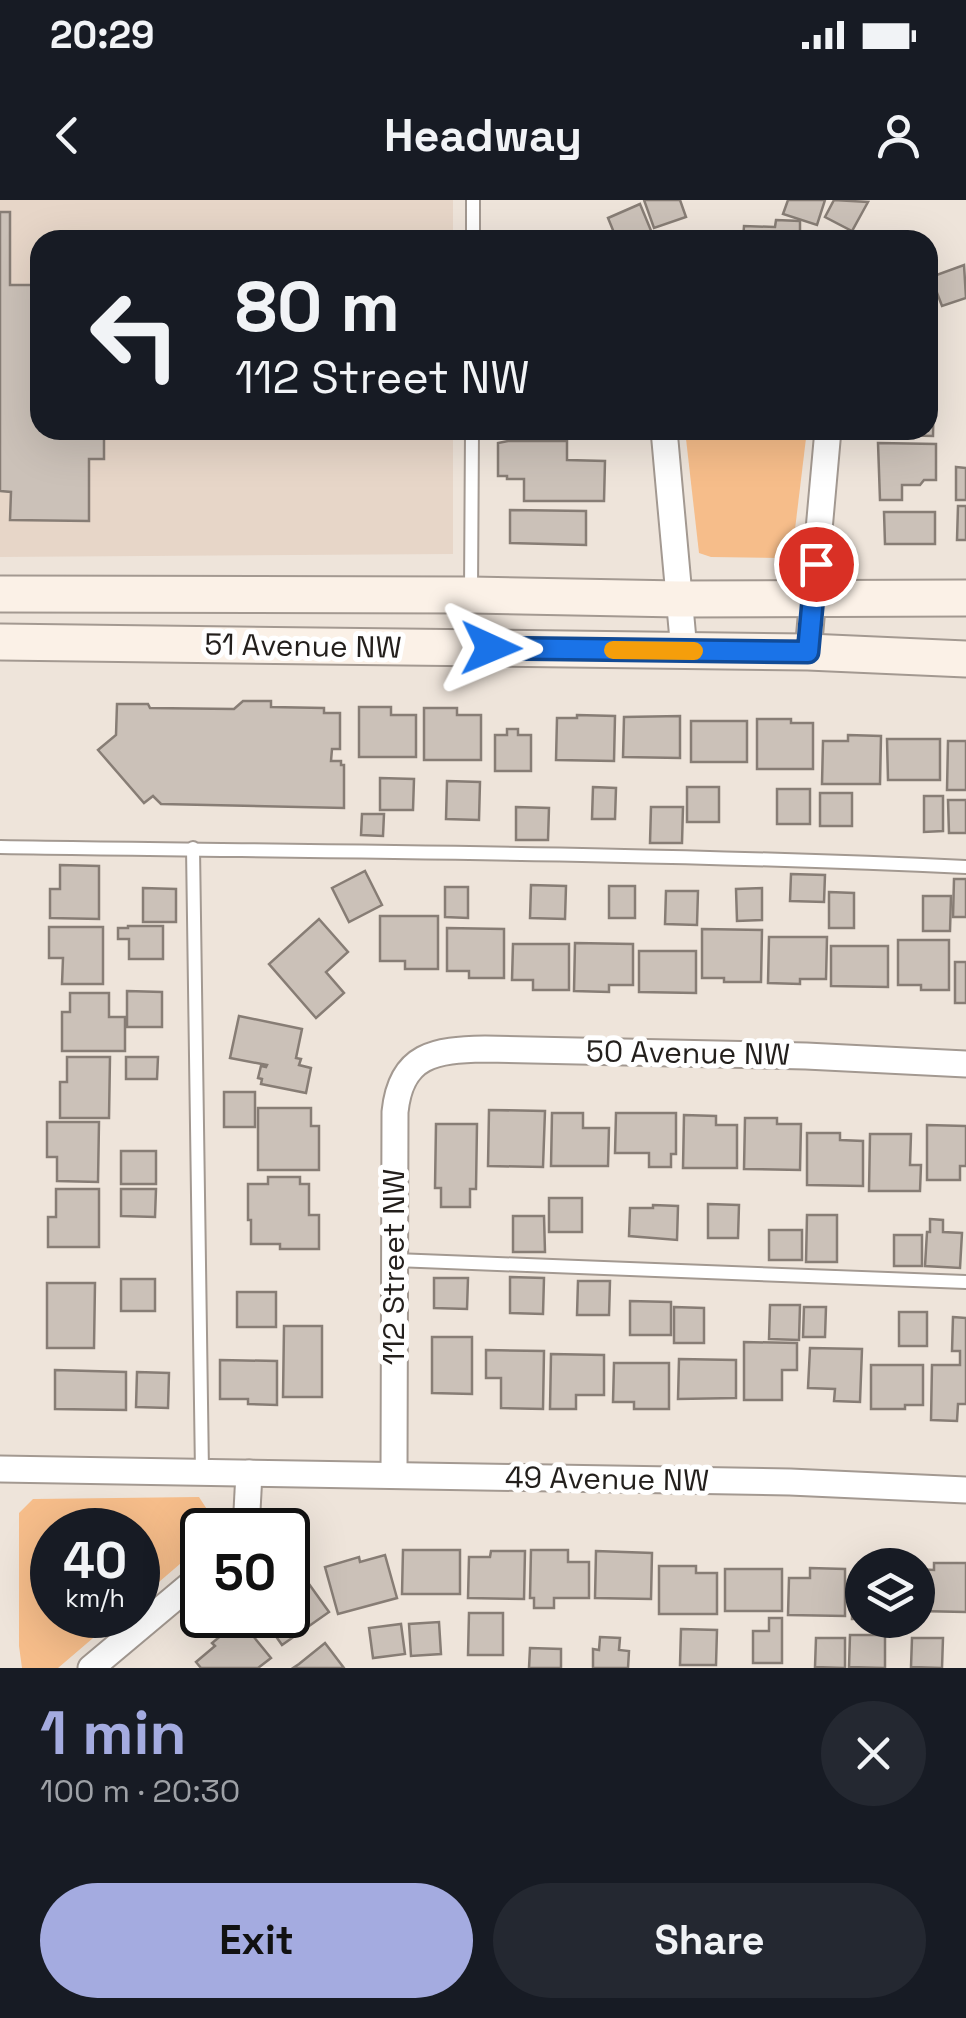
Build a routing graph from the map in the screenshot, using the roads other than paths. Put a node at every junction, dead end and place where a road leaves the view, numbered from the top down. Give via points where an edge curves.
1 (473, 200) edge
2 (473, 230) edge
3 (472, 440) edge
4 (665, 440) edge
5 (827, 440) edge
6 (0, 594) edge
7 (471, 595) junction
8 (813, 597) junction
9 (966, 598) edge
10 (678, 599) junction
11 (0, 642) edge
12 (684, 651) junction
13 (808, 652) junction
14 (966, 658) edge
15 (0, 847) edge
16 (193, 848) junction
17 (966, 867) edge
18 (414, 1064) joint
19 (966, 1064) edge
20 (394, 1260) junction
21 (966, 1282) edge
22 (0, 1469) edge
23 (202, 1472) junction
24 (249, 1473) junction
25 (394, 1475) junction
26 (966, 1490) edge
27 (247, 1508) edge
28 (180, 1593) edge
29 (91, 1668) edge

1 - 2 lane
3 - 7 lane
4 - 10 street
5 - 8 street
6 - 7 main road, 51 Avenue NW
7 - 10 main road, 51 Avenue NW
8 - 9 main road, 51 Avenue NW
8 - 10 main road, 51 Avenue NW
8 - 13 street
10 - 12 street
11 - 12 main road, 51 Avenue NW
12 - 13 main road, 51 Avenue NW
13 - 14 main road, 51 Avenue NW
15 - 16 lane
16 - 17 lane
16 - 23 lane
18 - 19 street, 50 Avenue NW via 442,1051 485,1049
18 - 20 street, 112 Street NW via 394,1112
20 - 21 lane
20 - 25 street, 112 Street NW
22 - 23 street, 49 Avenue NW
23 - 24 street, 49 Avenue NW
24 - 25 street, 49 Avenue NW
24 - 27 street
25 - 26 street, 49 Avenue NW
28 - 29 street

